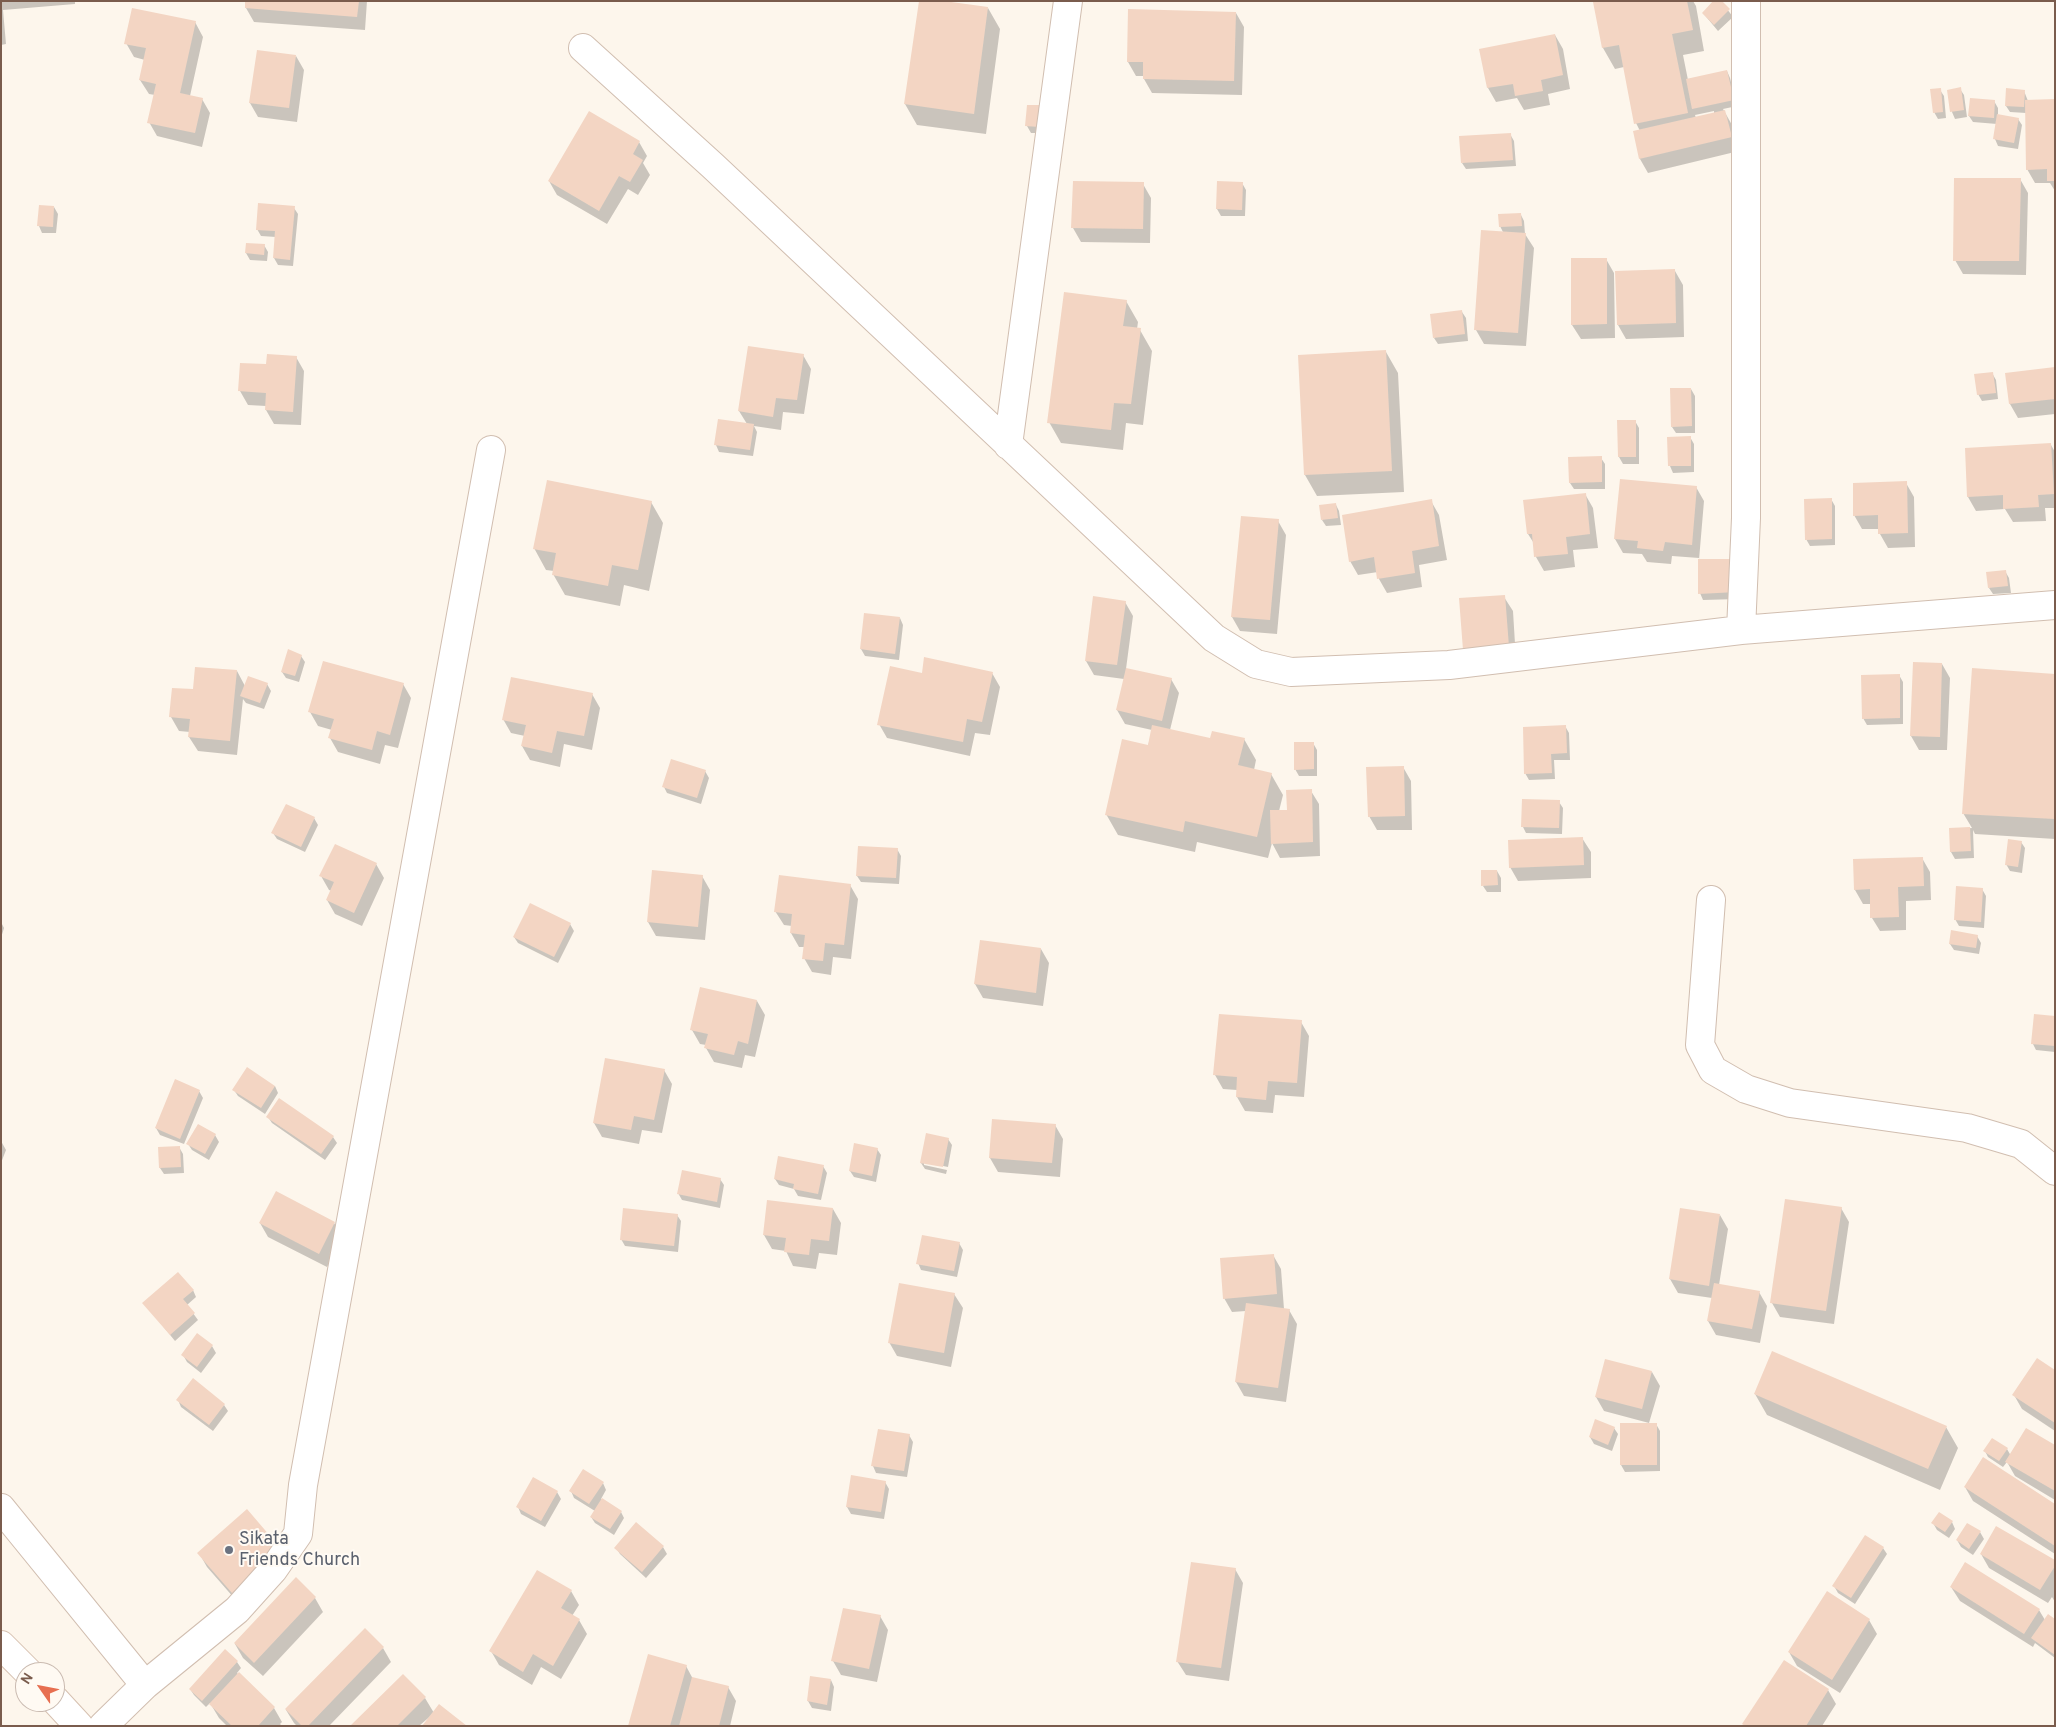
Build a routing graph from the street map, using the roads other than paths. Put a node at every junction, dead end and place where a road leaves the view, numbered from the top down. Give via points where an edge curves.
1 (1068, 1) edge
2 (1746, 1) edge
3 (582, 48) dead end
4 (1008, 445) junction
5 (491, 450) dead end
6 (2055, 606) edge
7 (1741, 630) junction
8 (1711, 900) dead end
9 (2055, 1171) edge
10 (1, 1508) edge
11 (1, 1645) edge
12 (18, 1662) edge
13 (145, 1686) junction
14 (65, 1710) edge
15 (80, 1726) edge
16 (103, 1726) edge

1 - 4 street
2 - 7 street via 1746,518
3 - 4 street via 720,173
4 - 7 street via 1214,638 1256,664 1291,672 1449,665
5 - 13 street via 303,1486 298,1534 273,1570 237,1610
6 - 7 street
8 - 9 street via 1700,1044 1713,1070 1746,1089 1790,1103 1967,1128 2021,1144
10 - 13 street
11 - 12 street
13 - 16 street
14 - 15 street

